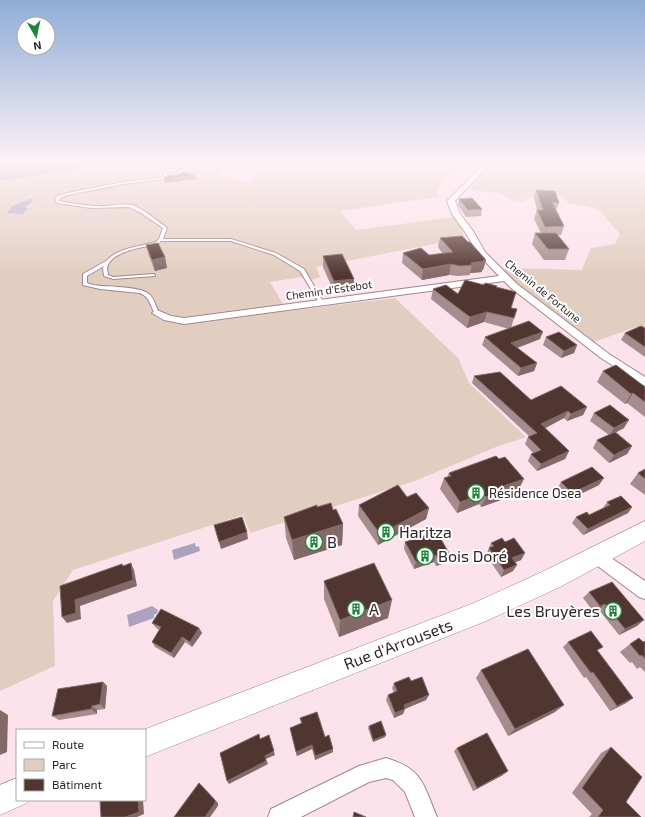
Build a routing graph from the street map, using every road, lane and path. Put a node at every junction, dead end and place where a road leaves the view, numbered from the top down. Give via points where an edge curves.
1 (57, 200) edge
2 (453, 200) edge
3 (160, 240) junction
4 (107, 262) junction
5 (153, 275) dead end
6 (506, 278) junction
7 (322, 303) junction
8 (157, 313) joint
9 (645, 382) edge
10 (645, 530) edge
11 (596, 556) junction
12 (645, 592) edge
13 (146, 743) edge
14 (16, 793) edge
15 (0, 800) edge
16 (279, 817) edge
17 (426, 817) edge

1 - 3 lane via 82,206 135,208 165,228
2 - 6 street, Chemin de Fortune via 451,202 456,214 482,253
3 - 4 lane via 157,243 119,252
3 - 7 lane via 231,240 276,254 302,270
4 - 5 lane via 104,271 106,276 114,278
4 - 8 lane via 85,275 84,284 146,294
6 - 7 street, Chemin d'Estebot
6 - 9 street, Chemin de Fortune via 596,349
7 - 8 street, Chemin d'Estebot via 184,321
10 - 11 main road, Rue d'Arrousets
11 - 12 street
11 - 13 main road, Rue d'Arrousets via 537,587 478,613
14 - 15 main road
16 - 17 street via 366,773 386,768 399,772 413,785

